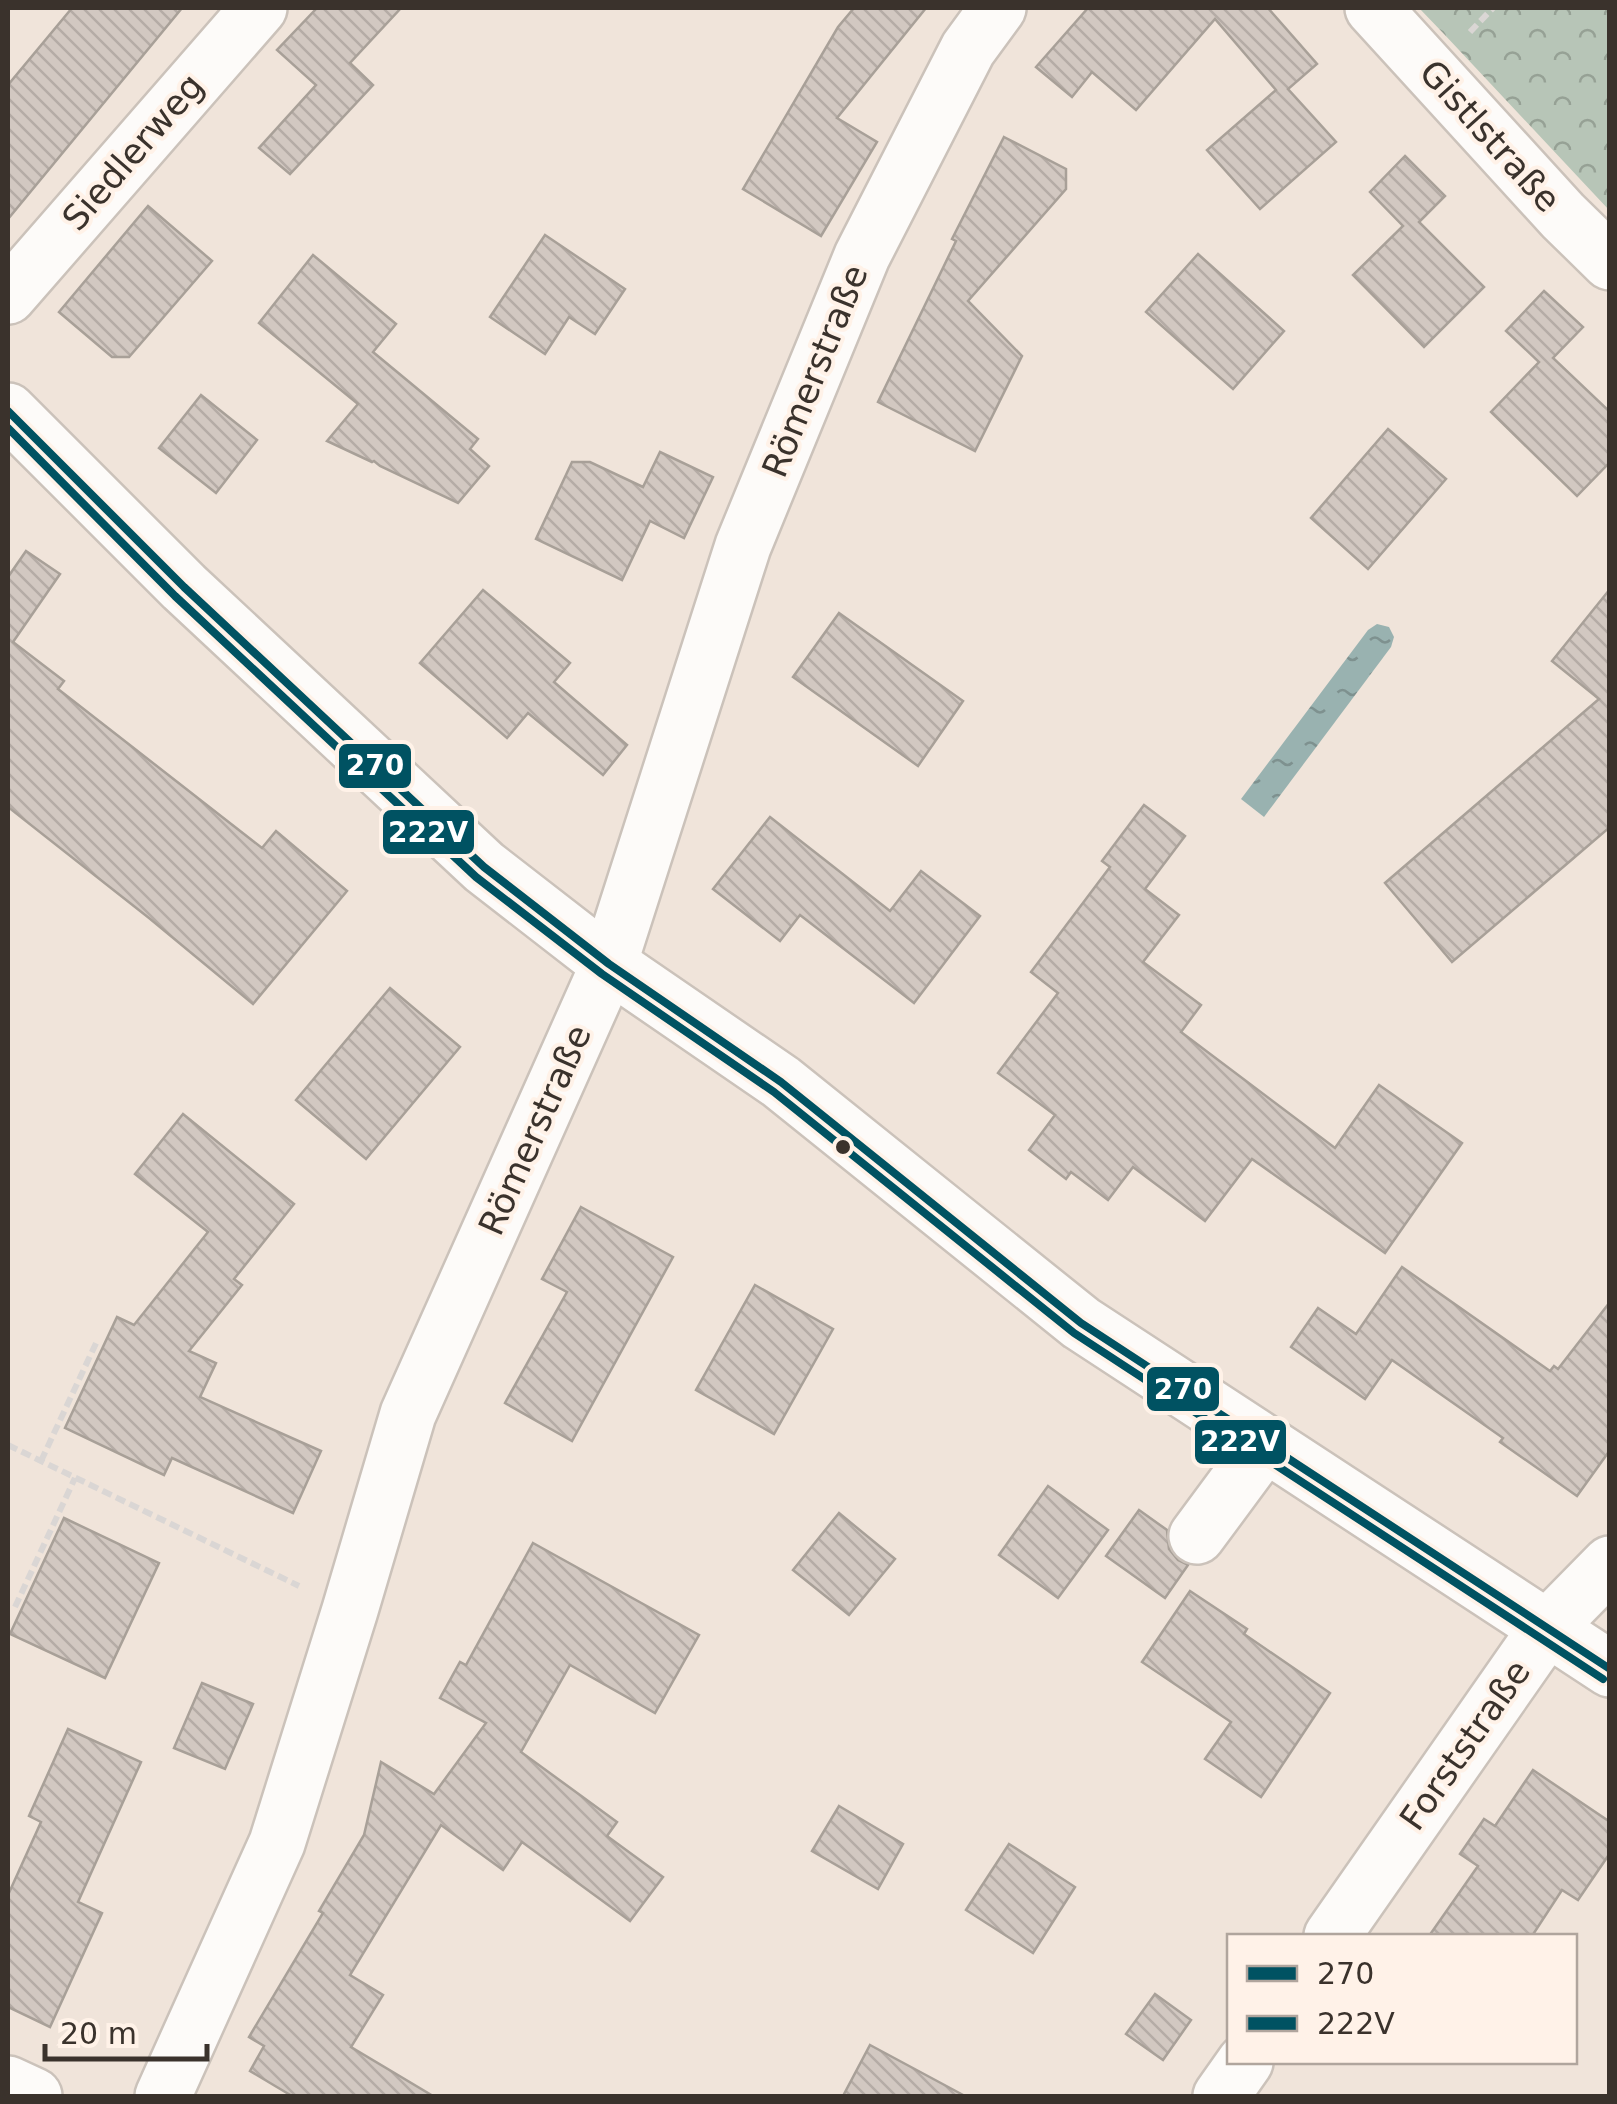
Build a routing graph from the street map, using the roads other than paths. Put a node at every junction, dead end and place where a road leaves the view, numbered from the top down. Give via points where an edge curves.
1 (259, 8) edge
2 (998, 8) edge
3 (1374, 8) edge
4 (1610, 262) edge
5 (8, 296) edge
6 (8, 411) edge
7 (608, 964) junction
8 (1264, 1444) junction
9 (1197, 1536) dead end
10 (1610, 1564) edge
11 (1547, 1628) junction
12 (1610, 1670) edge
13 (1333, 1934) edge
14 (1244, 2064) edge
15 (8, 2084) edge
16 (34, 2096) edge
17 (163, 2096) edge
18 (1221, 2096) edge

1 - 5 street, Siedlerweg
2 - 7 street, Römerstraße via 968,50 862,256 795,420 744,546
3 - 4 street, Gistlstraße
6 - 7 street via 184,587 484,867
7 - 8 street via 781,1082 1082,1323
7 - 17 street, Römerstraße via 408,1414 277,1843
8 - 9 street
8 - 11 street
10 - 11 street, Forststraße
11 - 12 street
11 - 13 street, Forststraße
14 - 18 street
15 - 16 street

